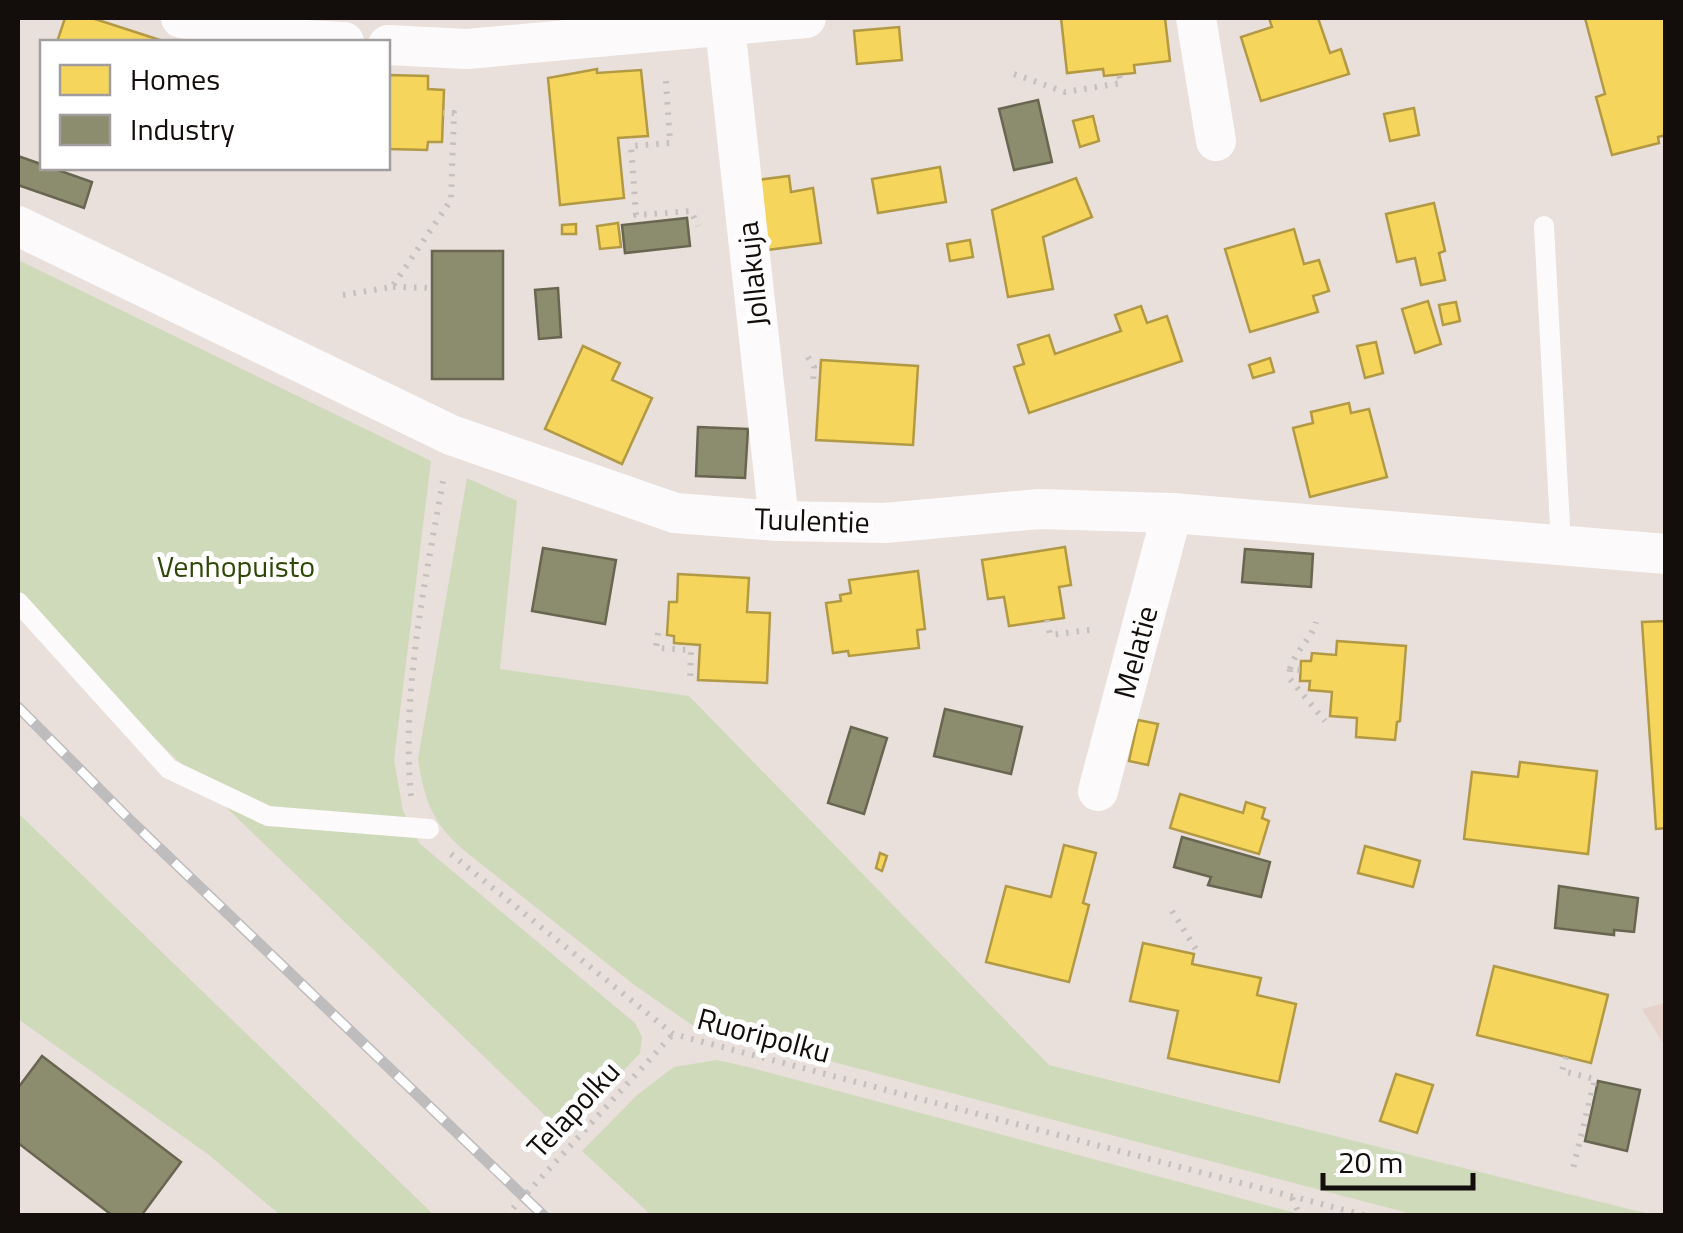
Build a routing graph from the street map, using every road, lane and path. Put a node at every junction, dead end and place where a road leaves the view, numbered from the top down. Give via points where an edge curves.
1 (181, 18) edge
2 (806, 18) edge
3 (1196, 18) edge
4 (726, 26) junction
5 (306, 40) edge
6 (390, 45) edge
7 (1014, 74) dead end
8 (1120, 75) dead end
9 (666, 81) dead end
10 (443, 114) dead end
11 (1216, 141) dead end
12 (18, 226) edge
13 (1544, 226) dead end
14 (700, 232) dead end
15 (392, 287) junction
16 (432, 288) dead end
17 (343, 295) dead end
18 (451, 436) junction
19 (1172, 514) junction
20 (778, 521) junction
21 (1562, 546) junction
22 (1666, 554) edge
23 (18, 602) edge
24 (1047, 620) dead end
25 (1316, 622) dead end
26 (1143, 623) junction
27 (658, 633) dead end
28 (1290, 670) junction
29 (1300, 670) dead end
30 (690, 680) dead end
31 (1325, 721) dead end
32 (1098, 790) dead end
33 (428, 829) junction
34 (1172, 911) dead end
35 (1198, 951) dead end
36 (673, 1034) junction
37 (1566, 1058) dead end
38 (1572, 1173) dead end
39 (1292, 1198) junction
40 (506, 1216) edge
41 (1300, 1216) edge
42 (1367, 1216) edge

1 - 5 street
2 - 4 street
3 - 11 street
4 - 6 street via 466,50
4 - 20 street, Jollakuja
7 - 8 path via 1064,92 1120,83
9 - 14 path via 670,143 631,146 636,215 690,211
10 - 15 path via 454,113 451,200
12 - 18 street, Tuulentie
13 - 21 lane
15 - 16 path
15 - 17 path
18 - 20 street, Tuulentie via 675,512
18 - 33 path, Ruoripolku via 424,588 406,750 411,801
19 - 20 street, Tuulentie via 1039,508 886,522
19 - 21 street, Tuulentie
19 - 26 street, Melatie
21 - 22 street, Tuulentie
23 - 33 lane via 169,769 268,816
24 - 26 path via 1050,635
25 - 28 path
26 - 32 street, Melatie
27 - 30 path via 656,648 692,650
28 - 29 path
28 - 31 path via 1289,678
33 - 36 path, Ruoripolku via 438,844
34 - 35 path
36 - 39 path, Ruoripolku
36 - 40 path, Telapolku
37 - 38 path via 1562,1071 1595,1079
39 - 41 path
39 - 42 path, Ruoripolku

